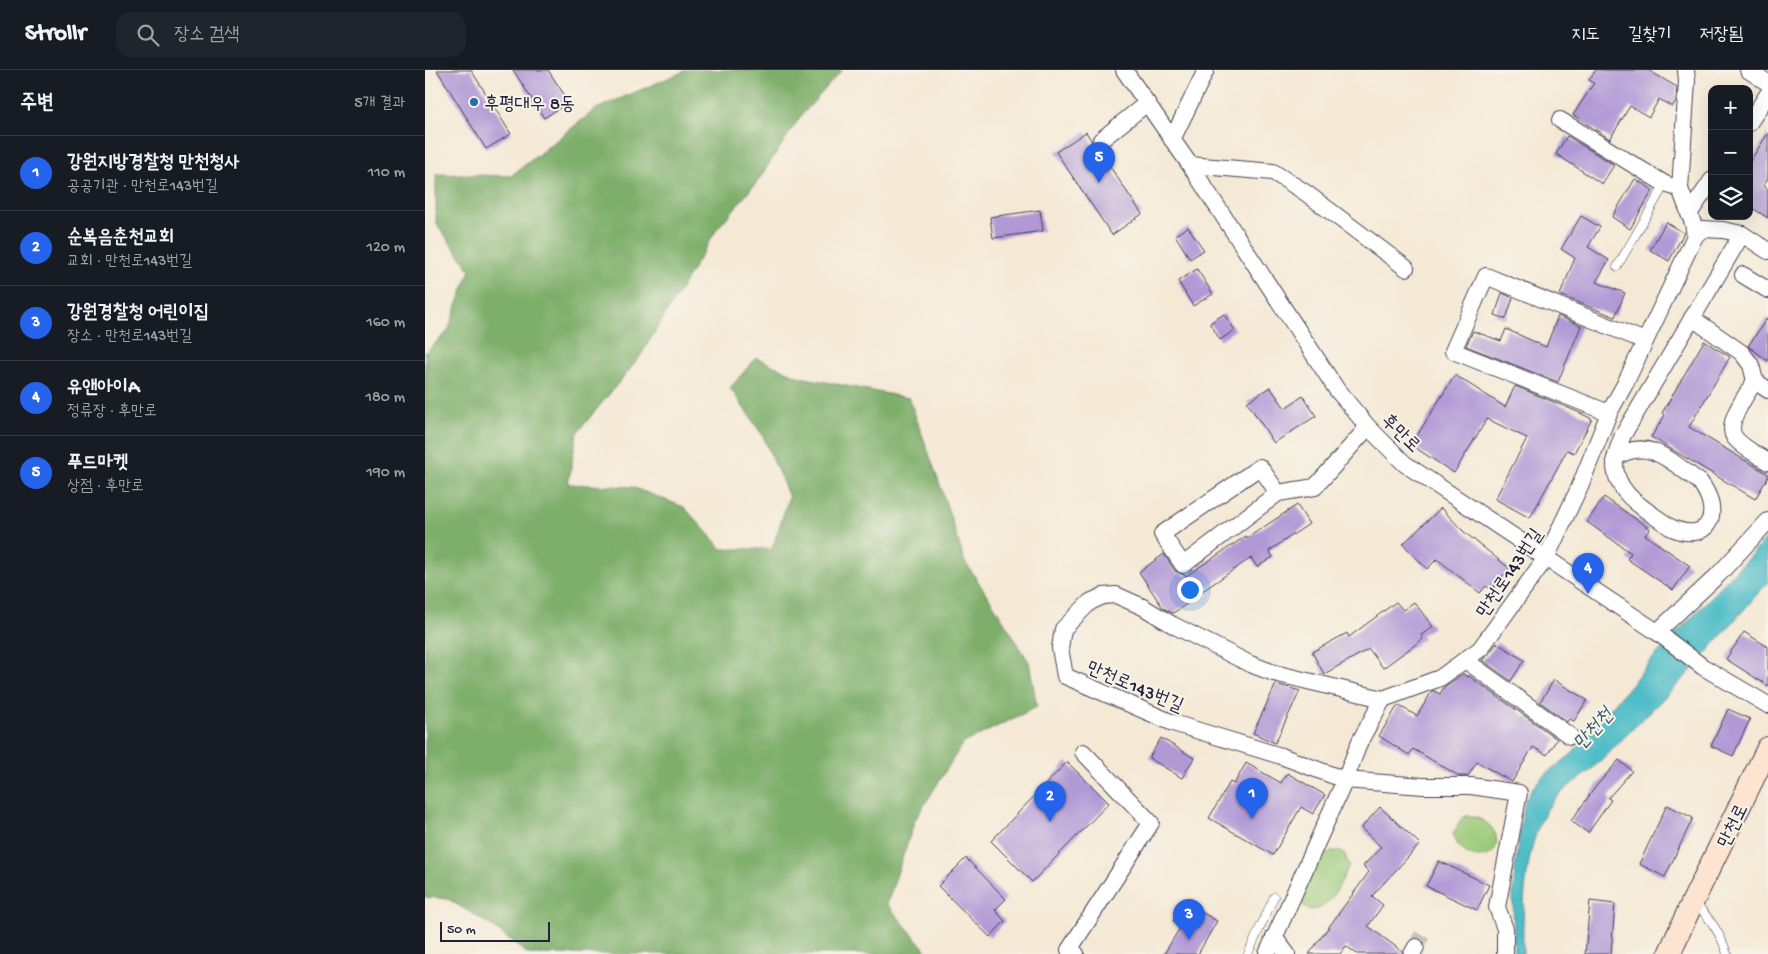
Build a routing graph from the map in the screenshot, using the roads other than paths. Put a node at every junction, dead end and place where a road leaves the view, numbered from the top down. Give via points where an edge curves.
1 (1124, 70) edge
2 (1206, 70) edge
3 (1686, 70) edge
4 (1748, 70) edge
5 (1768, 83) edge
6 (1768, 94) edge
7 (1147, 103) junction
8 (1753, 117) edge
9 (1559, 120) dead end
10 (1101, 140) dead end
11 (1172, 140) junction
12 (1190, 165) junction
13 (1673, 186) junction
14 (1708, 186) edge
15 (1689, 214) junction
16 (1742, 234) junction
17 (1695, 236) junction
18 (1768, 251) edge
19 (1617, 267) dead end
20 (1406, 268) dead end
21 (1743, 275) dead end
22 (1768, 290) edge
23 (1692, 318) junction
24 (1645, 341) junction
25 (1761, 386) edge
26 (1609, 413) junction
27 (1368, 427) junction
28 (1615, 458) junction
29 (1768, 462) edge
30 (1278, 493) junction
31 (1768, 521) edge
32 (1546, 558) junction
33 (1660, 634) junction
34 (1465, 660) junction
35 (1383, 699) junction
36 (1768, 705) edge
37 (1570, 736) dead end
38 (1768, 748) edge
39 (1083, 752) dead end
40 (1345, 780) junction
41 (1274, 897) dead end
42 (1693, 901) junction
43 (1274, 937) junction
44 (1076, 954) edge
45 (1248, 954) edge
46 (1267, 954) edge
47 (1287, 954) edge
48 (1505, 954) edge
49 (1669, 954) edge
50 (1727, 954) edge

1 - 7 street, 후만로
2 - 11 street
3 - 13 street
4 - 5 street
6 - 8 street
7 - 10 street
7 - 11 street, 후만로
9 - 13 street
11 - 12 street, 후만로
12 - 20 street via 1273,172
12 - 27 street, 후만로 via 1337,390
13 - 15 street
13 - 19 lane
14 - 15 street
15 - 17 street
16 - 17 street via 1702,229
16 - 18 street
16 - 23 street
17 - 24 street, 만천로143번길
21 - 22 street
23 - 25 street via 1742,352
23 - 28 street via 1623,435
24 - 26 street, 만천로143번길
24 - 26 street via 1486,276 1453,351
25 - 29 street via 1733,418 1732,429 1736,439
26 - 32 street, 만천로143번길
27 - 30 street via 1315,486
27 - 32 street, 후만로 via 1405,464
28 - 28 street via 1617,475 1626,494 1670,527 1693,531 1709,523 1712,506 1699,482 1648,449 1632,450
30 - 30 street via 1260,467 1162,534 1183,565
31 - 33 street
32 - 33 street, 후만로
32 - 34 street, 만천로143번길 via 1480,649
33 - 36 street, 후만로 via 1703,667
34 - 35 street, 만천로143번길 via 1440,678
34 - 37 street
35 - 40 street via 1360,741
35 - 40 street, 만천로143번길 via 1274,673 1250,664 1117,595 1103,596 1090,602 1063,630 1060,648 1065,676 1173,723 1281,756
38 - 42 street, 만천로
39 - 44 street via 1151,823 1069,950
40 - 43 street
40 - 48 street via 1471,786 1519,793 1497,907 1505,929
41 - 45 lane
42 - 49 street, 만천로
42 - 50 lane via 1719,934
43 - 46 street
43 - 47 street

